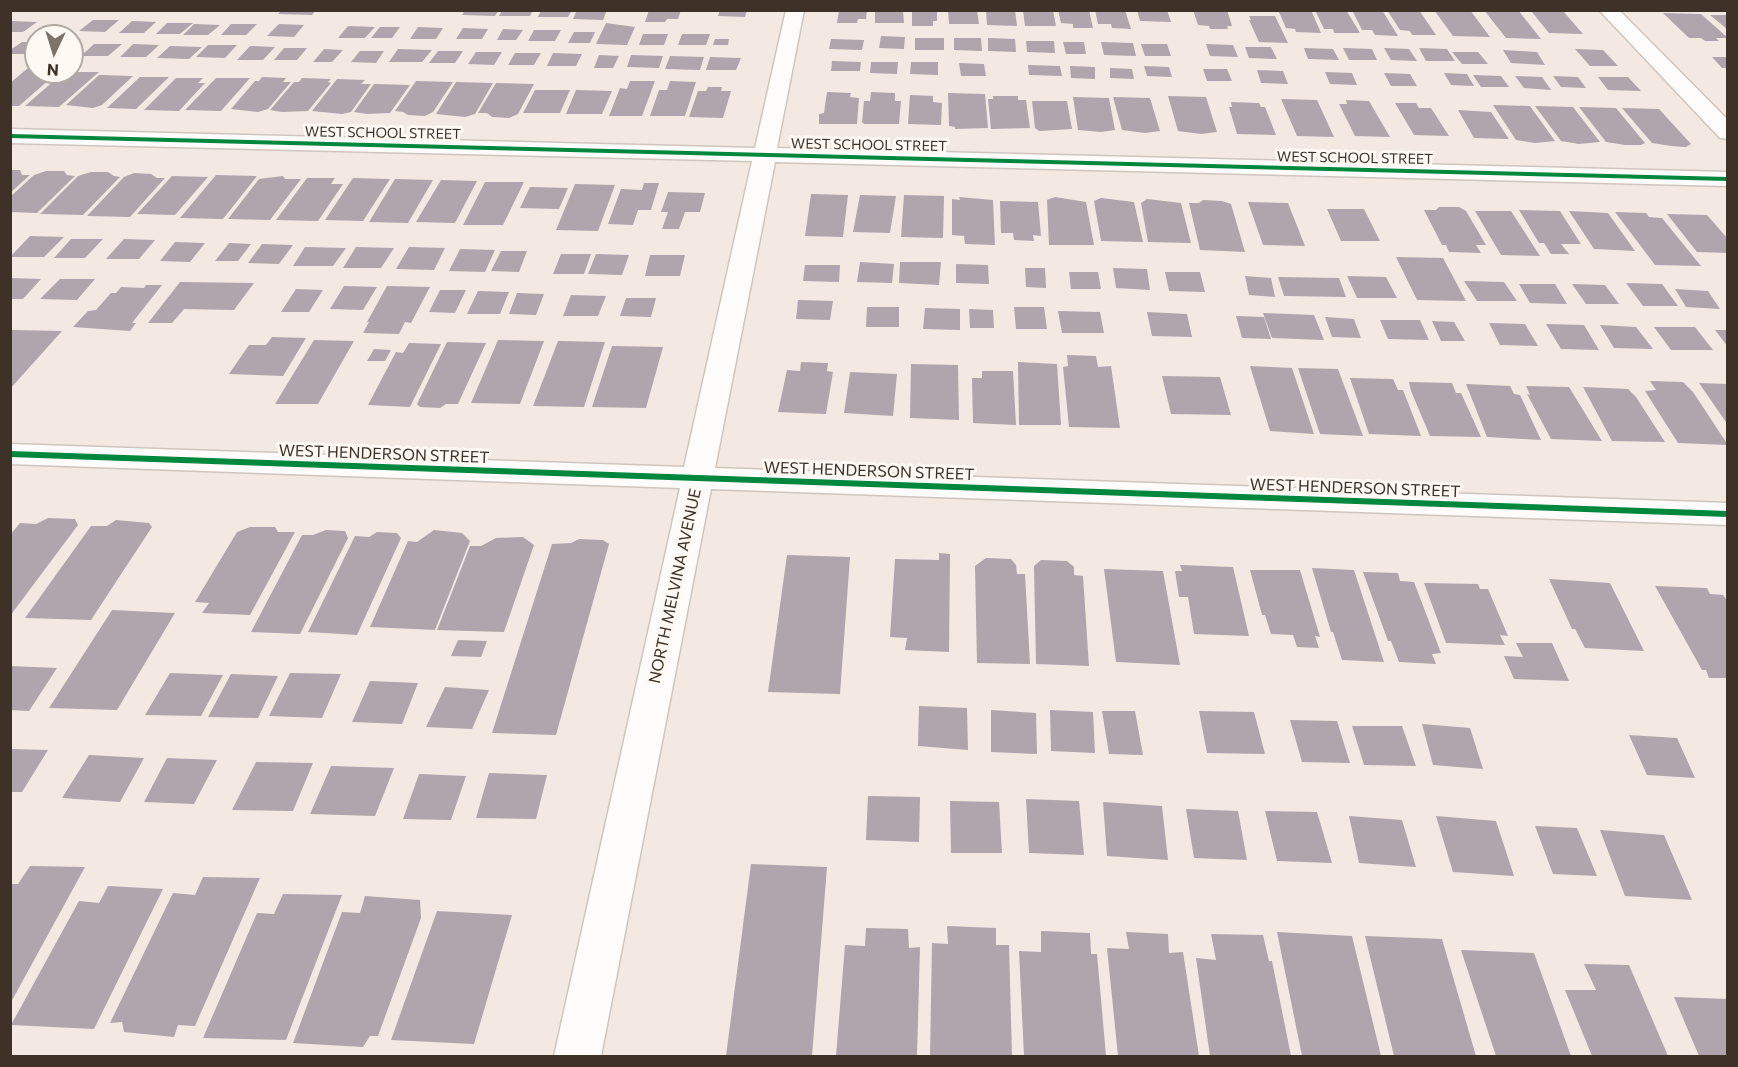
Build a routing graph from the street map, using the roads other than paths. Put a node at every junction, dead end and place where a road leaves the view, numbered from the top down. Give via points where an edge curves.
1 (795, 10) edge
2 (1608, 10) edge
3 (1728, 133) edge
4 (10, 136) edge
5 (765, 155) junction
6 (1728, 179) edge
7 (10, 454) edge
8 (698, 478) junction
9 (1728, 514) edge
10 (577, 1056) edge

1 - 5 street, NORTH MELVINA AVENUE
2 - 3 street
4 - 5 street, WEST SCHOOL STREET
5 - 6 street, WEST SCHOOL STREET
5 - 8 street, NORTH MELVINA AVENUE
7 - 8 street, WEST HENDERSON STREET
8 - 9 street, WEST HENDERSON STREET
8 - 10 street, NORTH MELVINA AVENUE

